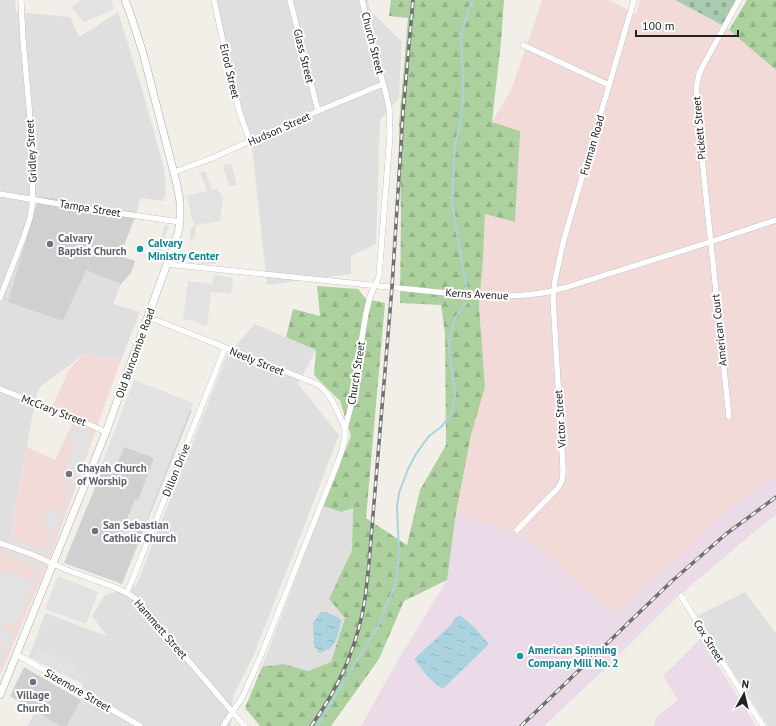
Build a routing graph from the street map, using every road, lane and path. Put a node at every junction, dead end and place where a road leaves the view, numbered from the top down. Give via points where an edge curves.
1 (21, 0) edge
2 (125, 0) edge
3 (214, 0) edge
4 (290, 0) edge
5 (362, 0) edge
6 (634, 0) edge
7 (739, 0) edge
8 (523, 45) dead end
9 (383, 84) junction
10 (609, 85) junction
11 (318, 111) junction
12 (250, 142) junction
13 (174, 172) junction
14 (0, 194) edge
15 (33, 200) junction
16 (776, 220) edge
17 (180, 222) junction
18 (710, 242) junction
19 (167, 264) junction
20 (375, 285) junction
21 (554, 290) junction
22 (0, 298) edge
23 (148, 317) junction
24 (225, 348) junction
25 (0, 389) edge
26 (729, 417) dead end
27 (345, 428) junction
28 (106, 432) junction
29 (517, 530) dead end
30 (0, 543) edge
31 (53, 564) junction
32 (127, 593) junction
33 (681, 596) dead end
34 (17, 655) junction
35 (0, 695) edge
36 (232, 712) junction
37 (140, 726) edge
38 (223, 726) edge
39 (245, 726) edge
40 (763, 726) edge

1 - 15 street, Gridley Street via 33,164
2 - 13 street, Old Buncombe Road via 143,53
3 - 12 street, Elrod Street via 239,110
4 - 11 street, Glass Street
5 - 9 street, Church Street
6 - 10 street, Furman Road
7 - 18 street, Pickett Street via 699,74 697,84 696,100
8 - 10 street
9 - 11 street, Hudson Street
9 - 20 street, Church Street via 389,107 390,135 380,267
10 - 21 street, Furman Road via 564,240
11 - 12 street, Hudson Street
12 - 13 street, Hudson Street
13 - 17 street, Old Buncombe Road via 180,202
14 - 15 street, Tampa Street
15 - 17 street, Tampa Street
15 - 22 street, Gridley Street via 23,239
16 - 18 street, Kerns Avenue
17 - 19 street, Old Buncombe Road
18 - 21 street, Kerns Avenue
18 - 26 street, American Court
19 - 20 street, Kerns Avenue
19 - 23 street, Old Buncombe Road
20 - 21 street, Kerns Avenue via 496,296
20 - 27 street, Church Street via 366,313
21 - 29 street, Victor Street via 563,479 556,491
23 - 24 street, Neely Street
23 - 28 street, Old Buncombe Road
24 - 27 street, Neely Street via 317,384 332,399
24 - 32 street, Dillon Drive
25 - 28 street, McCrary Street
27 - 36 street, Church Street via 342,450 319,511 262,653 243,696
28 - 31 street, Old Buncombe Road
30 - 31 street, Hammett Street
31 - 32 street, Hammett Street
31 - 34 street, Old Buncombe Road
32 - 36 street, Hammett Street via 138,601
33 - 40 street, Cox Street
34 - 35 street, Old Buncombe Road
34 - 37 street, Sizemore Street
36 - 38 street, Church Street
36 - 39 street, Hammett Street

